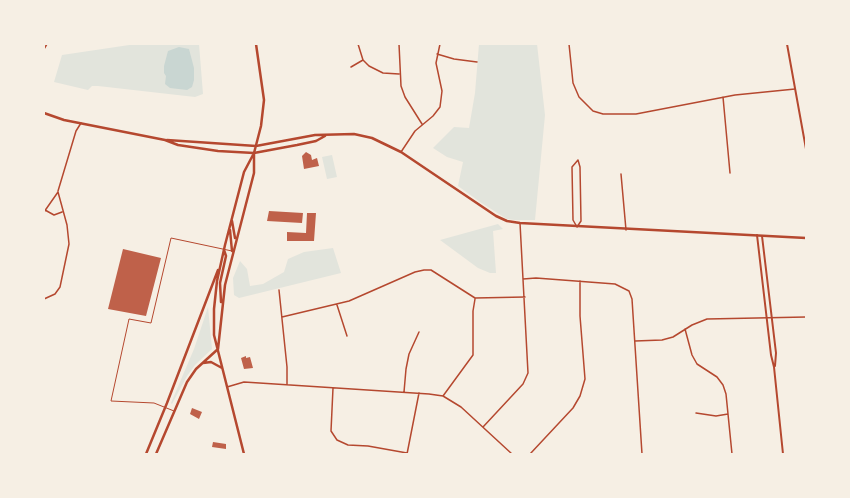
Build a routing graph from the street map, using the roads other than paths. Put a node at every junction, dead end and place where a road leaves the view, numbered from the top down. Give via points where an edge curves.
1 (47, 44) edge
2 (256, 44) edge
3 (358, 44) edge
4 (399, 44) edge
5 (440, 44) edge
6 (569, 44) edge
7 (786, 44) edge
8 (44, 49) edge
9 (436, 54) junction
10 (364, 60) junction
11 (477, 62) dead end
12 (351, 67) dead end
13 (399, 74) junction
14 (795, 89) junction
15 (723, 97) junction
16 (44, 114) edge
17 (81, 124) junction
18 (422, 124) junction
19 (326, 136) junction
20 (165, 140) junction
21 (256, 146) junction
22 (806, 149) edge
23 (401, 152) junction
24 (254, 153) junction
25 (730, 173) dead end
26 (621, 174) dead end
27 (58, 192) junction
28 (45, 211) edge
29 (62, 212) junction
30 (232, 221) junction
31 (240, 223) junction
32 (520, 223) junction
33 (578, 227) junction
34 (230, 228) junction
35 (626, 230) junction
36 (757, 235) junction
37 (762, 236) junction
38 (806, 238) edge
39 (236, 239) junction
40 (224, 249) junction
41 (232, 251) junction
42 (221, 264) junction
43 (523, 279) junction
44 (580, 281) junction
45 (280, 290) dead end
46 (524, 297) junction
47 (475, 298) junction
48 (44, 299) edge
49 (337, 305) junction
50 (222, 306) junction
51 (282, 317) junction
52 (806, 317) edge
53 (772, 318) junction
54 (767, 319) junction
55 (685, 329) junction
56 (419, 332) dead end
57 (346, 336) dead end
58 (635, 342) junction
59 (218, 349) junction
60 (201, 364) junction
61 (774, 367) junction
62 (223, 369) junction
63 (287, 385) junction
64 (227, 387) junction
65 (333, 388) junction
66 (404, 392) junction
67 (419, 393) junction
68 (443, 396) junction
69 (166, 408) junction
70 (174, 411) junction
71 (696, 413) dead end
72 (728, 414) junction
73 (482, 427) junction
74 (146, 454) edge
75 (156, 454) edge
76 (244, 454) edge
77 (407, 454) edge
78 (512, 454) edge
79 (530, 454) edge
80 (642, 454) edge
81 (732, 454) edge
82 (783, 454) edge

1 - 8 street
2 - 21 main road via 264,100
3 - 10 street
4 - 13 street
5 - 9 street
6 - 15 street via 576,91 585,105 593,111 603,114 636,114
7 - 14 street
9 - 11 street
9 - 18 street via 442,100 437,112
10 - 12 street
10 - 13 street via 376,71
13 - 18 street via 405,97
14 - 15 street
14 - 22 street
15 - 25 street
16 - 17 main road
17 - 20 main road
17 - 27 street via 76,131
18 - 23 street
19 - 21 main road via 315,135
19 - 23 main road via 365,136 382,141
19 - 24 main road via 316,141
20 - 21 main road
20 - 24 main road via 178,145
21 - 24 main road
23 - 32 main road via 496,216
24 - 30 main road via 244,172
24 - 31 main road via 254,173
26 - 35 street
27 - 28 street
27 - 29 street
28 - 29 street via 54,215
29 - 48 street via 69,235 68,253 60,287 55,294
30 - 31 main road
30 - 34 main road
30 - 39 main road
31 - 39 main road
32 - 33 main road
32 - 43 street
33 - 33 street via 581,221 578,160 572,167 573,220
33 - 35 main road
34 - 40 main road
34 - 41 main road
35 - 36 main road
36 - 37 main road
36 - 54 street
37 - 38 main road
37 - 53 street
39 - 41 main road
40 - 41 lane
40 - 42 main road
40 - 50 main road via 226,256 220,283
40 - 69 lane via 171,238 151,323 129,319 111,401 145,401
41 - 50 main road
42 - 59 main road via 214,309 214,335
42 - 69 main road
43 - 44 street
43 - 46 street
44 - 58 street via 615,284 629,291 632,299
44 - 79 street via 585,379 573,408
45 - 51 street
46 - 47 street
46 - 73 street via 529,366 526,379
47 - 49 street via 432,270 424,270
47 - 68 street via 473,355
49 - 51 street
49 - 57 street
50 - 59 main road
51 - 63 street
52 - 53 street
53 - 54 street
53 - 61 street via 776,353
54 - 55 street via 707,319
54 - 61 street
55 - 58 street via 674,337
55 - 72 street via 697,364 717,377 723,385
56 - 66 street via 409,354
58 - 80 street
59 - 60 main road
59 - 62 main road
60 - 62 main road via 211,362
60 - 70 main road via 188,382
61 - 82 street
62 - 64 main road
63 - 64 street via 244,382
63 - 65 street
64 - 76 main road
65 - 66 street
65 - 77 street via 331,431 337,440 348,445 368,446
66 - 67 street
67 - 68 street
67 - 77 street
68 - 73 street via 461,407
69 - 70 lane
69 - 74 main road
70 - 75 main road
71 - 72 street via 716,416
72 - 81 street
73 - 78 street

